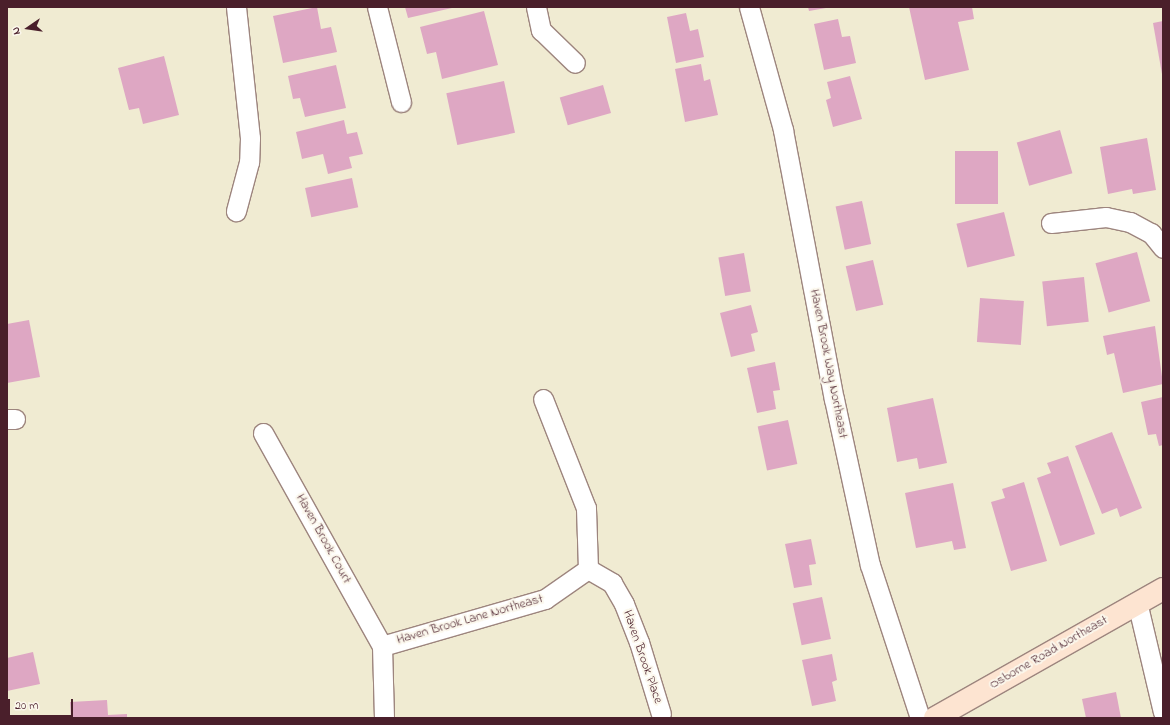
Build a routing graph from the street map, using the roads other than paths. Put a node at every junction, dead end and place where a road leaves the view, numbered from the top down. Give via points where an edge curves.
1 (236, 7) edge
2 (377, 7) edge
3 (536, 7) edge
4 (749, 7) edge
5 (575, 62) dead end
6 (401, 102) dead end
7 (236, 211) dead end
8 (1051, 223) dead end
9 (1163, 248) edge
10 (543, 399) dead end
11 (263, 433) dead end
12 (588, 570) junction
13 (1163, 588) edge
14 (1136, 602) junction
15 (382, 646) junction
16 (1163, 712) edge
17 (662, 714) dead end
18 (384, 718) edge
19 (920, 718) edge
20 (935, 718) edge

1 - 7 street via 250,138 250,162
2 - 6 street
3 - 5 street via 541,30
4 - 19 street, Haven Brook Way Northeast via 783,130 834,399 870,565
8 - 9 street via 1106,217 1130,222 1151,233
10 - 12 street via 586,508
11 - 15 street, Haven Brook Court
12 - 15 street, Haven Brook Lane Northeast via 545,599
12 - 17 street, Haven Brook Place via 612,583 624,604
13 - 14 street, Osborne Road Northeast
14 - 16 street
14 - 20 street, Osborne Road Northeast
15 - 18 street, Haven Brook Lane Northeast

